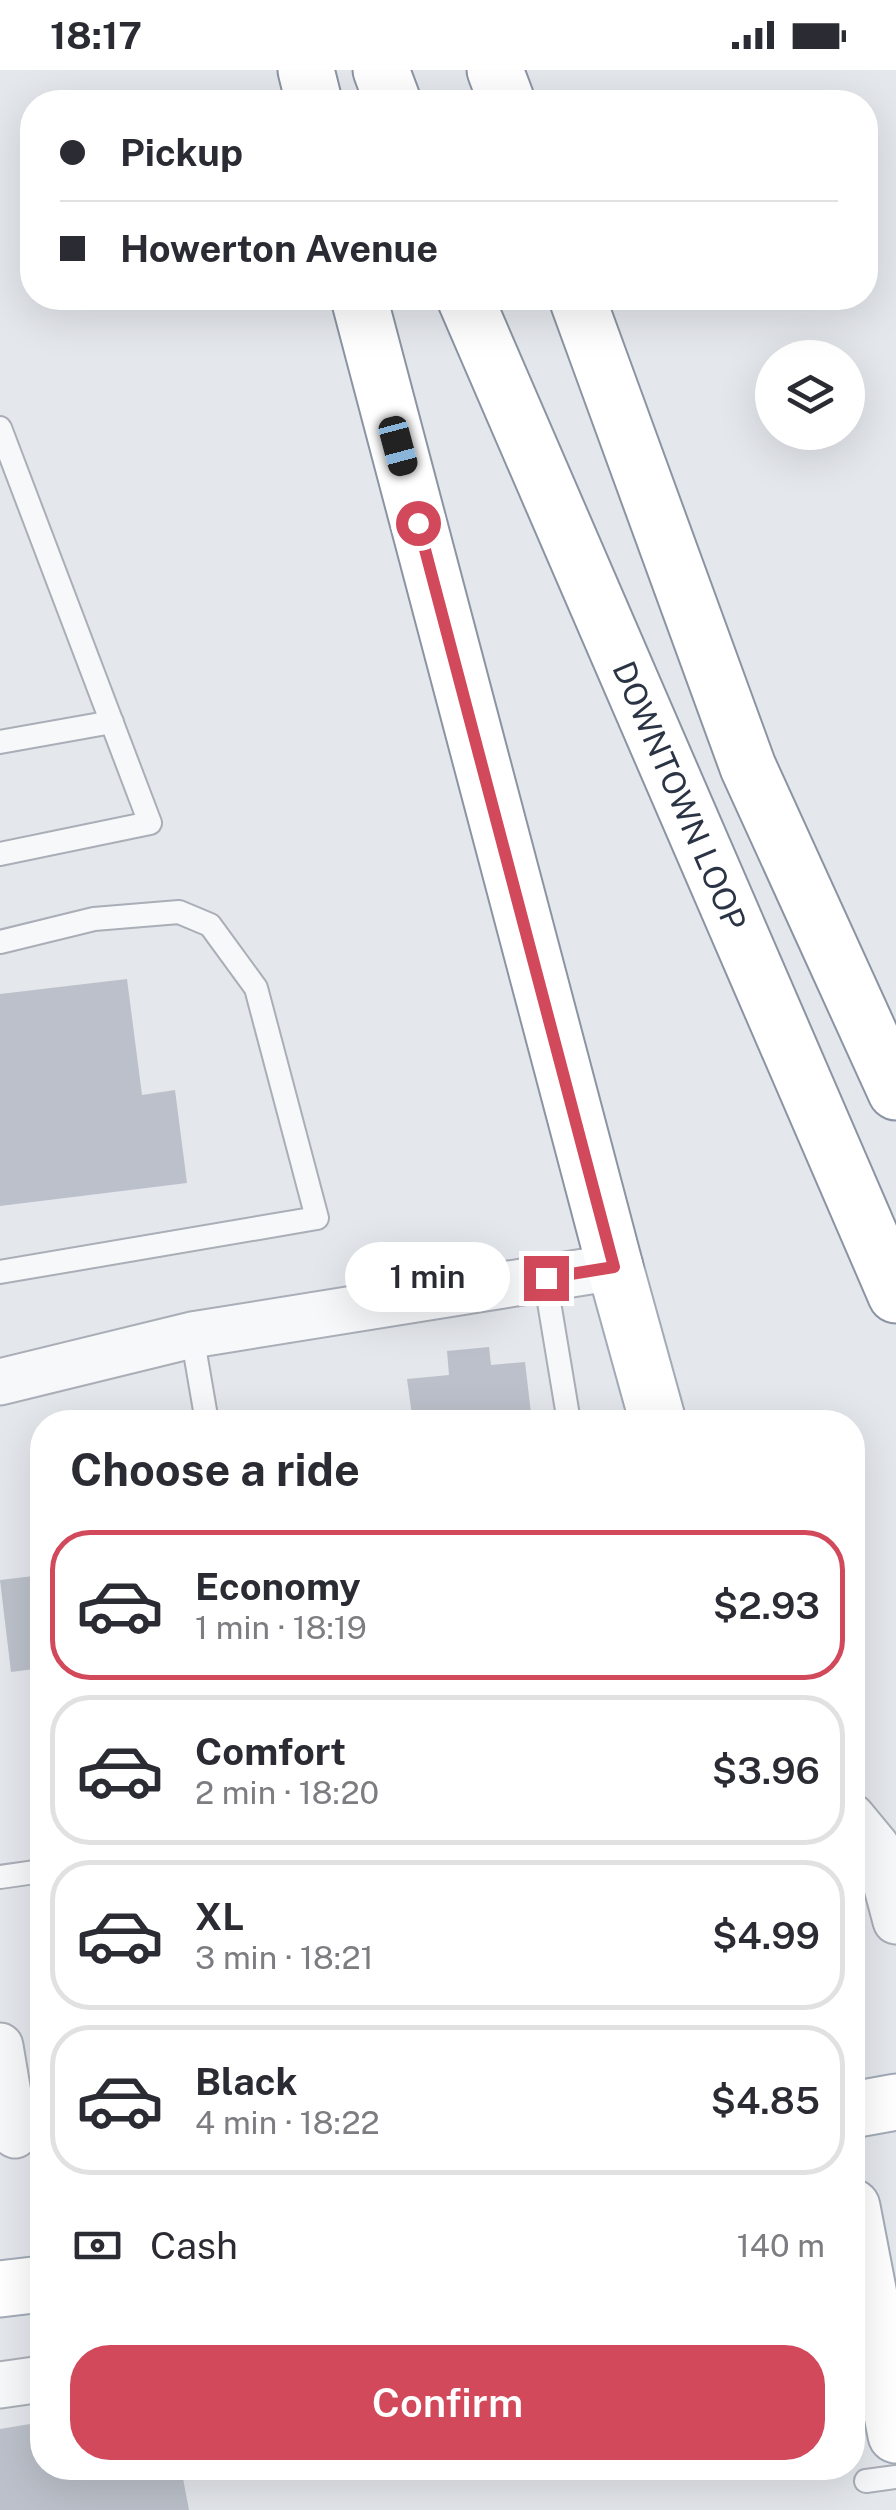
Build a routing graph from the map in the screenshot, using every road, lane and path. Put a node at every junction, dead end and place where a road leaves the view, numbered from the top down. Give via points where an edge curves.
1 (362, 310) edge
2 (582, 312) edge
3 (474, 321) edge
4 (0, 428) edge
5 (112, 722) junction
6 (0, 742) edge
7 (0, 854) edge
8 (0, 942) edge
9 (896, 1092) edge
10 (614, 1267) junction
11 (0, 1272) edge
12 (546, 1278) junction
13 (896, 1295) edge
14 (192, 1335) junction
15 (0, 1382) edge
16 (205, 1410) edge
17 (567, 1410) edge
18 (655, 1410) edge
19 (865, 1833) edge
20 (30, 1872) edge
21 (0, 1876) edge
22 (896, 1922) edge
23 (0, 2046) edge
24 (896, 2102) edge
25 (865, 2108) edge
26 (19, 2135) edge
27 (30, 2285) edge
28 (0, 2289) edge
29 (865, 2340) edge
30 (30, 2381) edge
31 (0, 2385) edge
32 (896, 2435) edge
33 (896, 2477) edge
34 (866, 2482) dead end

1 - 10 main road
2 - 9 main road via 748,767
3 - 13 main road, DOWNTOWN LOOP
4 - 5 lane
5 - 6 lane
5 - 7 lane via 150,823
8 - 11 lane via 94,919 179,912 210,925 256,988 317,1218
10 - 12 street
10 - 18 main road
12 - 14 street
12 - 17 lane
14 - 15 street
14 - 16 lane
19 - 22 street via 876,1846
20 - 21 lane
23 - 26 street
24 - 25 main road
27 - 28 main road
29 - 32 main road
30 - 31 street
33 - 34 lane

